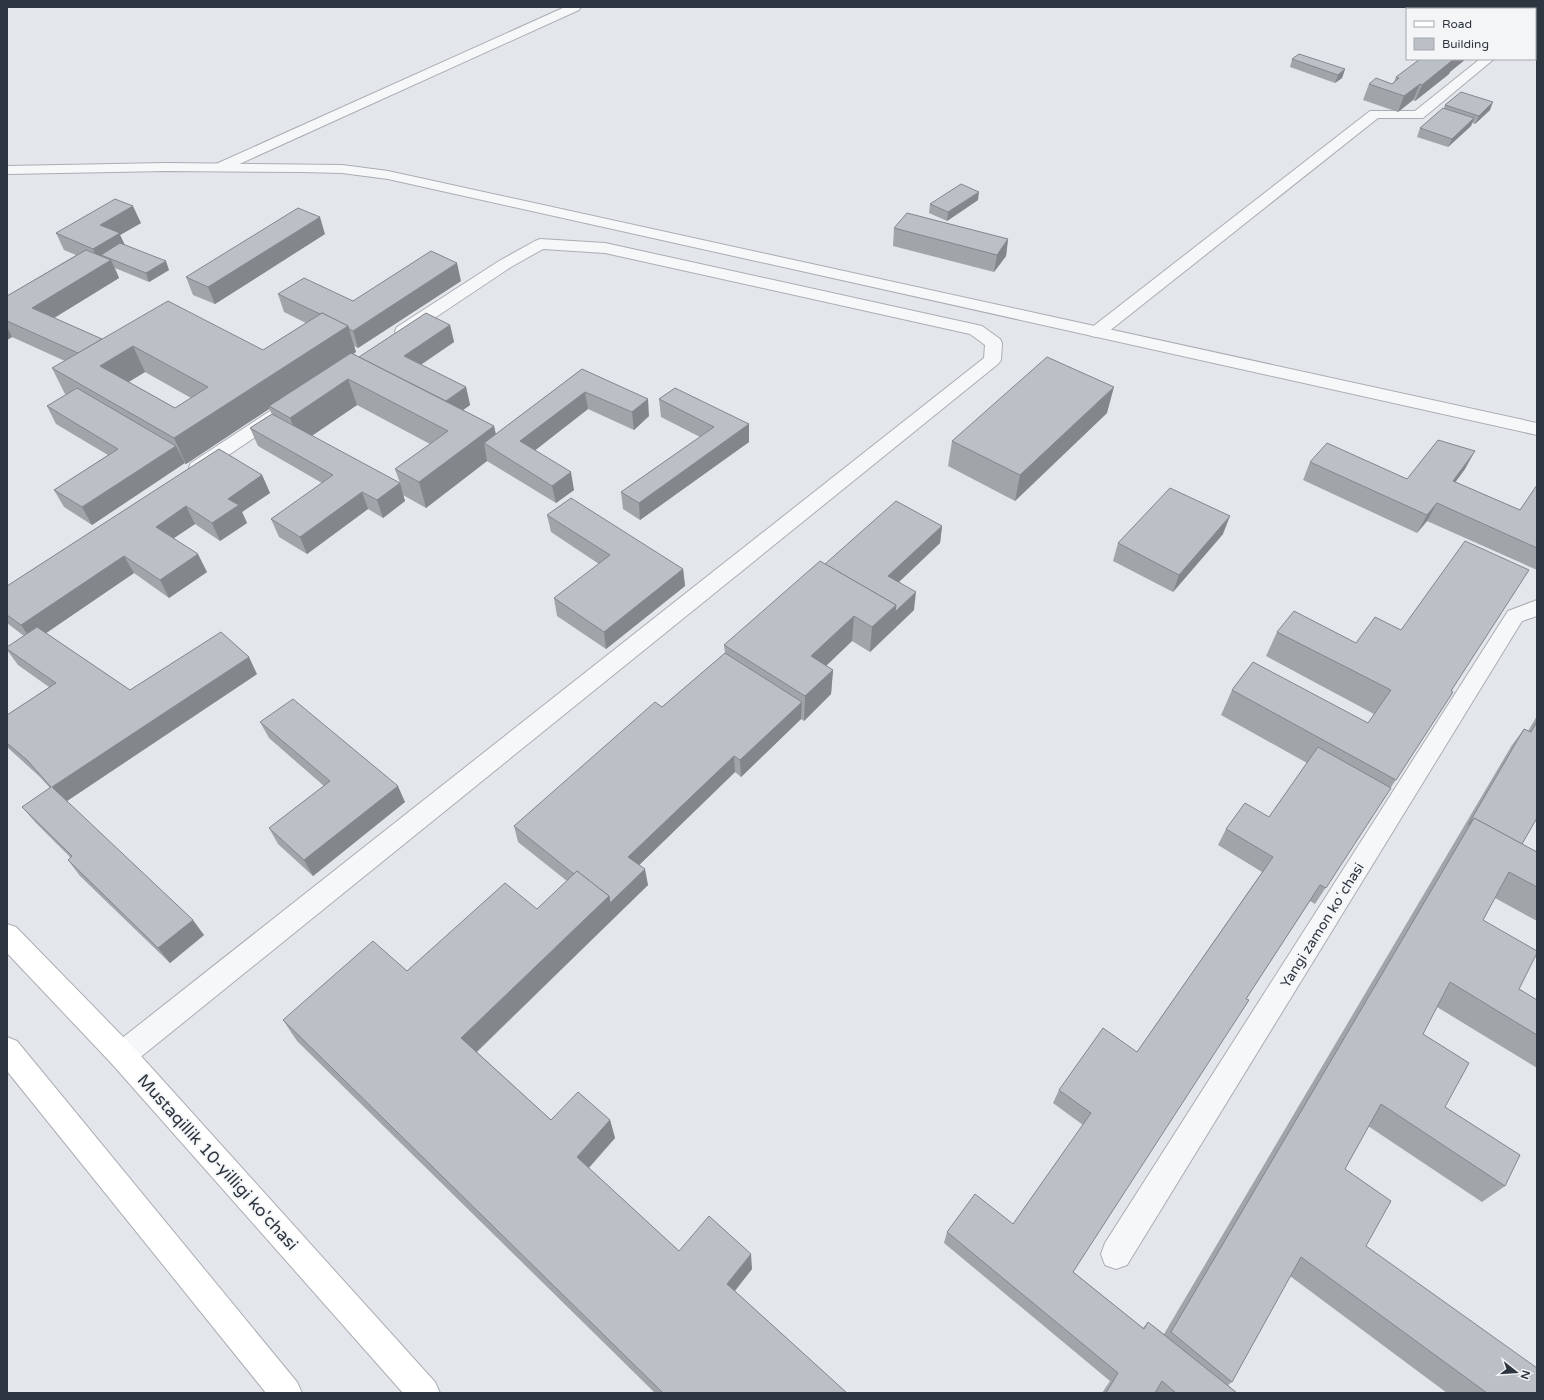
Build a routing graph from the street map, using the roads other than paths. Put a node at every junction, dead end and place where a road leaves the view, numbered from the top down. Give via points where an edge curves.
1 (575, 7) edge
2 (1487, 60) edge
3 (221, 167) junction
4 (7, 170) edge
5 (1097, 332) junction
6 (392, 339) edge
7 (292, 404) edge
8 (1537, 429) edge
9 (186, 475) edge
10 (1537, 608) edge
11 (7, 935) edge
12 (7, 1050) edge
13 (122, 1055) junction
14 (1116, 1254) dead end
15 (286, 1393) edge
16 (424, 1393) edge

1 - 3 street
2 - 5 street via 1418,115 1375,114
3 - 4 street
3 - 5 street via 342,169 388,175
5 - 8 street
6 - 13 street via 528,250 540,244 558,244 605,248 976,330 994,343 992,360
7 - 9 street
10 - 14 street, Yangi zamon koʻchasi via 1516,616
11 - 13 main road, Mustaqillik 10-yilligi ko'chasi
12 - 15 main road
13 - 16 main road, Mustaqillik 10-yilligi ko'chasi

